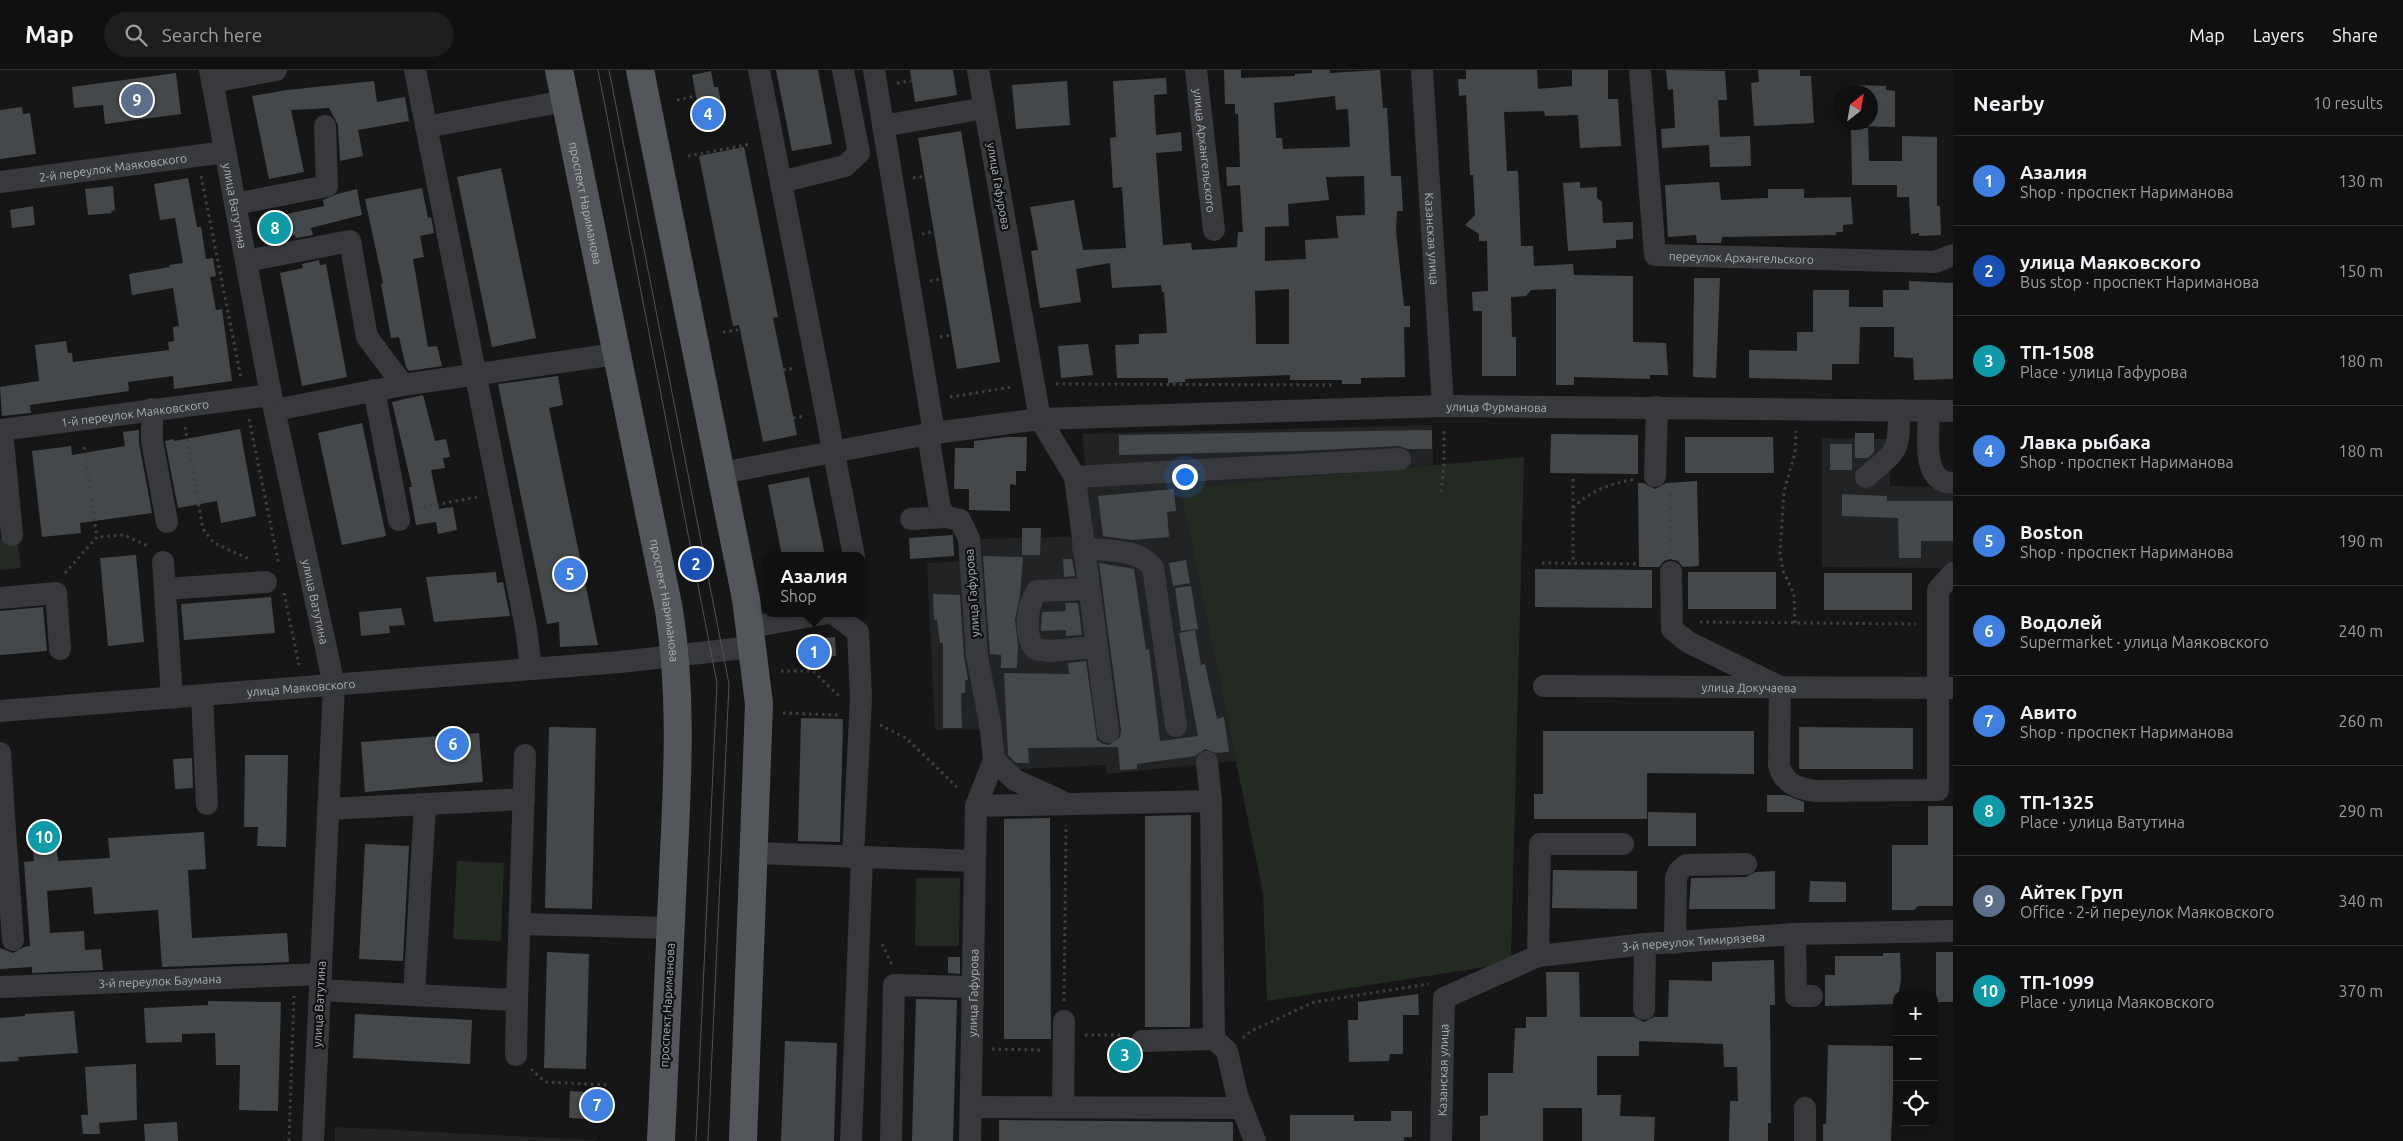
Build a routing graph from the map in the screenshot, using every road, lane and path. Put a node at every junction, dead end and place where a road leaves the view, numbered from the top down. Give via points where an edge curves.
1 (276, 70) edge
2 (415, 70) edge
3 (559, 70) edge
4 (640, 70) edge
5 (759, 70) edge
6 (843, 70) edge
7 (874, 70) edge
8 (978, 70) edge
9 (1196, 70) edge
10 (1422, 70) edge
11 (1640, 70) edge
12 (211, 76) edge
13 (696, 96) dead end
14 (677, 100) dead end
15 (565, 101) junction
16 (985, 108) junction
17 (325, 126) dead end
18 (884, 126) junction
19 (426, 127) junction
20 (773, 140) junction
21 (225, 152) junction
22 (688, 156) dead end
23 (0, 182) edge
24 (781, 182) junction
25 (235, 204) junction
26 (1214, 230) dead end
27 (1953, 255) edge
28 (246, 261) junction
29 (738, 330) dead end
30 (723, 332) dead end
31 (616, 354) junction
32 (475, 376) junction
33 (1034, 384) junction
34 (403, 385) junction
35 (1336, 385) dead end
36 (374, 390) junction
37 (929, 400) junction
38 (273, 402) junction
39 (182, 405) junction
40 (1443, 406) junction
41 (1657, 407) junction
42 (152, 409) junction
43 (1796, 409) junction
44 (1899, 410) junction
45 (1929, 411) junction
46 (1953, 411) edge
47 (1040, 419) junction
48 (1, 430) edge
49 (931, 433) junction
50 (84, 447) dead end
51 (834, 452) junction
52 (1400, 458) dead end
53 (722, 473) junction
54 (1655, 476) junction
55 (1075, 477) junction
56 (1866, 477) dead end
57 (1573, 479) dead end
58 (1953, 483) edge
59 (1441, 492) dead end
60 (498, 493) junction
61 (1573, 508) junction
62 (398, 516) joint
63 (947, 517) junction
64 (911, 519) dead end
65 (167, 522) dead end
66 (12, 535) dead end
67 (97, 537) junction
68 (1083, 548) junction
69 (853, 552) edge
70 (163, 562) joint
71 (255, 562) dead end
72 (1542, 563) dead end
73 (1573, 563) junction
74 (1671, 568) junction
75 (1953, 573) edge
76 (266, 582) dead end
77 (165, 589) junction
78 (1088, 589) junction
79 (56, 593) junction
80 (0, 598) edge
81 (815, 617) edge
82 (838, 617) edge
83 (1672, 622) junction
84 (1795, 623) junction
85 (1938, 624) junction
86 (752, 637) junction
87 (295, 646) dead end
88 (1096, 648) junction
89 (60, 649) dead end
90 (676, 656) junction
91 (531, 668) junction
92 (781, 671) dead end
93 (334, 685) junction
94 (1544, 686) dead end
95 (1780, 687) junction
96 (303, 688) junction
97 (1946, 688) edge
98 (202, 696) junction
99 (172, 698) junction
100 (0, 711) edge
101 (779, 713) dead end
102 (860, 716) junction
103 (1176, 726) dead end
104 (1108, 732) dead end
105 (0, 753) edge
106 (526, 755) dead end
107 (994, 760) junction
108 (1207, 762) dead end
109 (1946, 776) edge
110 (524, 799) junction
111 (1211, 800) junction
112 (1066, 803) junction
113 (207, 804) dead end
114 (424, 806) junction
115 (976, 806) junction
116 (328, 809) junction
117 (3, 830) edge
118 (1623, 844) dead end
119 (755, 853) junction
120 (858, 858) junction
121 (975, 861) junction
122 (1746, 864) dead end
123 (520, 924) junction
124 (671, 928) junction
125 (1953, 930) edge
126 (1795, 934) junction
127 (859, 939) junction
128 (13, 940) dead end
129 (1675, 942) junction
130 (1645, 944) junction
131 (1538, 956) junction
132 (295, 975) junction
133 (320, 982) junction
134 (894, 985) junction
135 (1467, 986) junction
136 (0, 987) edge
137 (973, 987) junction
138 (414, 994) junction
139 (1812, 996) dead end
140 (1444, 998) joint
141 (517, 1000) junction
142 (1644, 1009) dead end
143 (1064, 1035) junction
144 (1142, 1041) joint
145 (1221, 1045) junction
146 (972, 1049) junction
147 (516, 1055) joint
148 (609, 1085) dead end
149 (971, 1107) junction
150 (1063, 1107) junction
151 (1241, 1108) junction
152 (1805, 1108) dead end
153 (289, 1141) edge
154 (313, 1141) edge
155 (661, 1141) edge
156 (743, 1141) edge
157 (851, 1141) edge
158 (891, 1141) edge
159 (970, 1141) edge
160 (1255, 1141) edge
161 (1442, 1141) edge
162 (1805, 1141) edge

1 - 12 street
2 - 19 street
3 - 15 main road, проспект Нариманова
4 - 53 main road
5 - 20 street
6 - 24 street via 859,153 846,166
7 - 18 street, улица Гафурова
8 - 16 street, улица Гафурова
9 - 26 street, улица Архангельского
10 - 40 street, Казанская улица
11 - 27 street, переулок Архангельского via 1655,254 1935,262
12 - 21 street, улица Ватутина
13 - 14 path
15 - 19 street
15 - 31 main road, проспект Нариманова
16 - 18 street
16 - 33 street, улица Гафурова
17 - 25 street via 327,186
18 - 37 street, улица Гафурова
19 - 32 street
20 - 22 path
20 - 24 street
21 - 23 street, 2-й переулок Маяковского
21 - 25 street, улица Ватутина
24 - 51 street
25 - 28 street, улица Ватутина
28 - 34 street via 350,241 367,337
28 - 38 street, улица Ватутина
29 - 30 path
31 - 32 street, 1-й переулок Маяковского
31 - 90 main road, проспект Нариманова
32 - 34 street, 1-й переулок Маяковского
32 - 60 street
33 - 35 path
33 - 37 path
33 - 47 street, улица Гафурова
34 - 36 street, 1-й переулок Маяковского
36 - 38 street, 1-й переулок Маяковского
36 - 62 street
37 - 49 street, улица Гафурова
38 - 39 street, 1-й переулок Маяковского
38 - 93 street, улица Ватутина
39 - 42 street, 1-й переулок Маяковского
39 - 71 path via 203,529 214,543
40 - 41 street, улица Фурманова
40 - 47 street, улица Фурманова
40 - 59 path
41 - 43 street, улица Фурманова
41 - 54 street
42 - 48 street, 1-й переулок Маяковского
42 - 65 street via 152,441
43 - 44 street, улица Фурманова
43 - 84 path via 1795,453 1784,491 1780,553 1794,594
44 - 45 street, улица Фурманова
44 - 56 street via 1899,442 1894,452
45 - 46 street, улица Фурманова
45 - 58 street via 1929,462 1935,474
47 - 49 street
47 - 55 street
48 - 66 street
49 - 51 street
49 - 63 street, улица Гафурова via 940,509
50 - 67 path
51 - 53 street
51 - 69 street
52 - 55 street
53 - 86 main road
54 - 61 path via 1608,484 1586,495
54 - 74 path via 1670,476
55 - 68 street
57 - 61 path
60 - 62 path
60 - 91 street
61 - 73 path
63 - 64 street
63 - 107 street, улица Гафурова via 960,520 969,540 977,656
67 - 70 path via 124,535 150,547
67 - 79 path via 66,572
68 - 78 street
68 - 103 street via 1138,555 1154,568
70 - 77 street
72 - 73 path
73 - 74 path
74 - 83 street
75 - 85 street via 1938,590
76 - 77 street
77 - 99 street
78 - 88 street
78 - 88 street via 1037,591 1028,612 1030,642 1035,649 1049,651
79 - 80 street
79 - 89 street
81 - 86 street, улица Маяковского
82 - 102 street via 858,632
83 - 84 path
83 - 95 street via 1672,628 1688,642
84 - 85 path
85 - 97 street
86 - 90 street, улица Маяковского
86 - 119 main road via 759,704
87 - 96 path
88 - 104 street
90 - 91 street, улица Маяковского
90 - 124 main road, проспект Нариманова via 678,776
91 - 93 street, улица Маяковского
92 - 102 path via 813,671
93 - 96 street, улица Маяковского
93 - 116 street, улица Ватутина
94 - 95 street, улица Докучаева
95 - 97 street, улица Докучаева
95 - 109 street via 1779,765 1781,775 1790,783 1814,791 1938,790
96 - 98 street, улица Маяковского
97 - 109 street
98 - 99 street, улица Маяковского
98 - 113 street
99 - 100 street, улица Маяковского
101 - 102 path
102 - 115 path via 906,738
102 - 120 street
105 - 117 street
106 - 110 street
107 - 112 street via 1015,780
107 - 115 street, улица Гафурова
108 - 111 street
110 - 114 street
110 - 123 street
111 - 112 street
111 - 145 street
112 - 115 street
112 - 143 path
114 - 116 street
114 - 138 street
115 - 121 street, улица Гафурова
116 - 133 street, улица Ватутина
117 - 128 street
118 - 131 street via 1540,844
119 - 120 street
119 - 156 main road
120 - 121 street
120 - 127 street
121 - 137 street, улица Гафурова
122 - 129 street via 1686,865 1679,871 1676,878
123 - 124 street
123 - 141 street
124 - 155 main road, проспект Нариманова
125 - 126 street, 3-й переулок Тимирязева
126 - 129 street, 3-й переулок Тимирязева
126 - 139 street via 1796,996
127 - 134 path via 880,940 894,970
127 - 157 street
129 - 130 street, 3-й переулок Тимирязева
130 - 131 street, 3-й переулок Тимирязева
130 - 142 street
131 - 135 street, 3-й переулок Тимирязева
132 - 133 street, 3-й переулок Баумана
132 - 136 street, 3-й переулок Баумана
132 - 153 path
133 - 138 street, 3-й переулок Баумана
133 - 154 street, улица Ватутина
134 - 137 street
134 - 158 street
135 - 140 street, 3-й переулок Тимирязева
135 - 145 path via 1456,980 1314,1002
137 - 146 street, улица Гафурова
138 - 141 street, 3-й переулок Баумана
140 - 161 street, Казанская улица
141 - 147 street
143 - 144 path via 1135,1035
143 - 146 path
143 - 150 street
144 - 145 street
145 - 151 street
146 - 149 street, улица Гафурова
147 - 148 path via 545,1082
149 - 150 street
149 - 159 street, улица Гафурова
150 - 151 street
151 - 160 street
152 - 162 street

